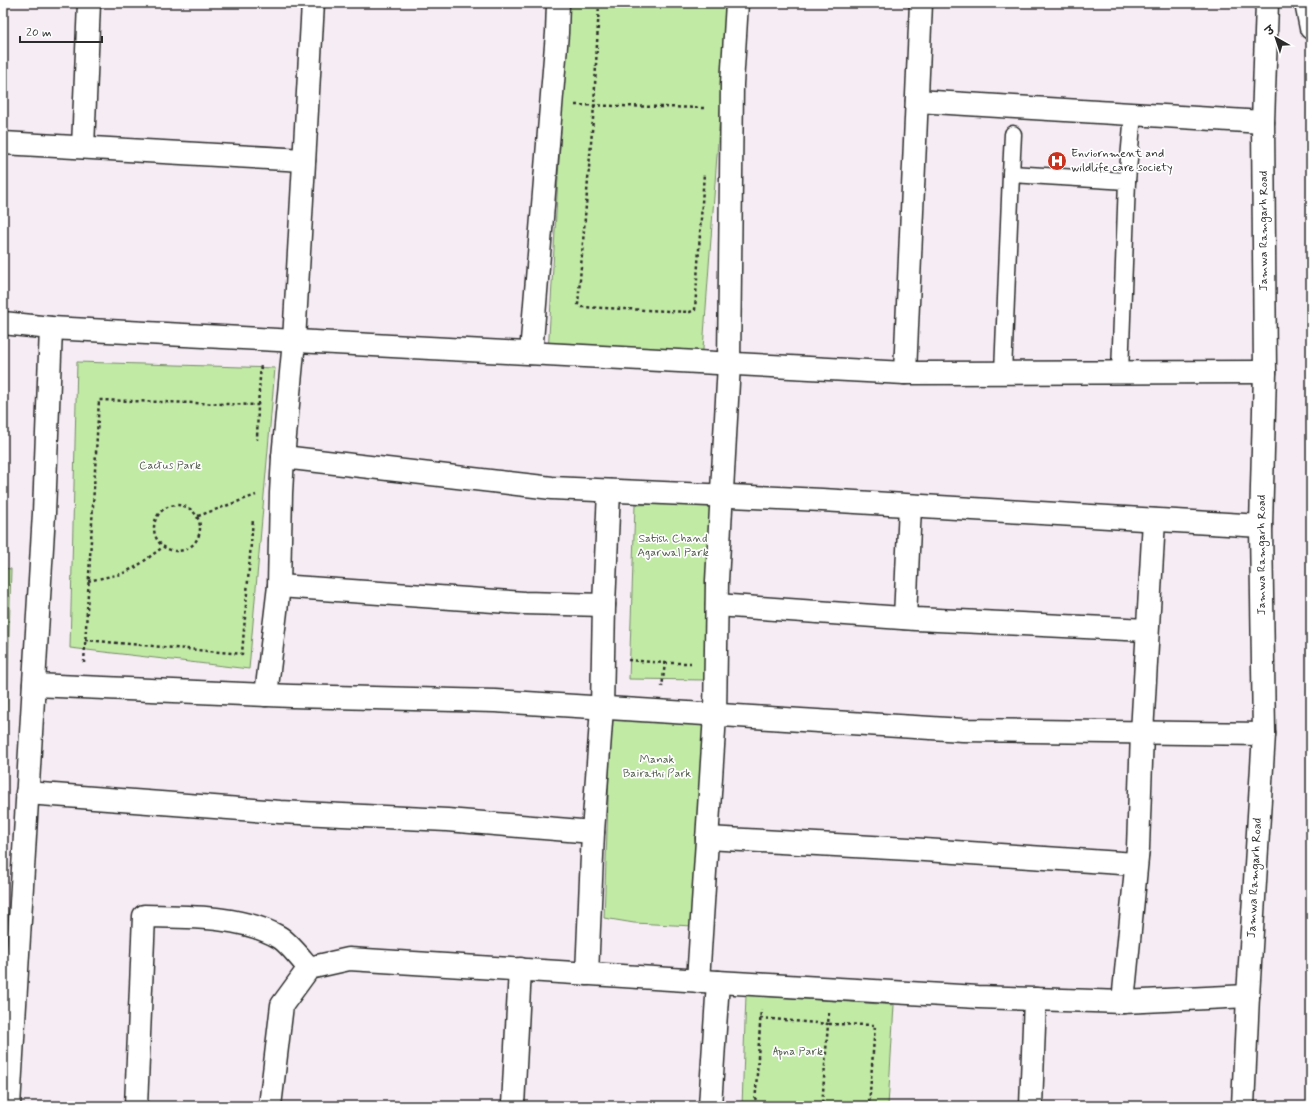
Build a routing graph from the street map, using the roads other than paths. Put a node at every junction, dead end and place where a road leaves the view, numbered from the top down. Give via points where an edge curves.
1 (89, 3) edge
2 (313, 3) edge
3 (558, 3) edge
4 (737, 3) edge
5 (921, 3) edge
6 (1267, 3) edge
7 (1306, 3) edge
8 (1311, 28) edge
9 (917, 101) junction
10 (1133, 114) junction
11 (1263, 122) junction
12 (1013, 134) dead end
13 (3, 143) edge
14 (82, 147) junction
15 (304, 160) junction
16 (1011, 174) junction
17 (1127, 181) junction
18 (3, 323) edge
19 (51, 328) junction
20 (294, 341) junction
21 (531, 353) junction
22 (729, 364) junction
23 (1265, 372) junction
24 (905, 373) junction
25 (1003, 373) junction
26 (1120, 373) junction
27 (283, 457) junction
28 (609, 491) junction
29 (722, 496) junction
30 (910, 506) junction
31 (1154, 520) junction
32 (1261, 526) junction
33 (279, 586) junction
34 (604, 605) junction
35 (717, 606) junction
36 (905, 618) junction
37 (1147, 630) junction
38 (34, 685) junction
39 (266, 695) junction
40 (602, 708) junction
41 (715, 715) junction
42 (1142, 733) junction
43 (1264, 734) junction
44 (27, 793) junction
45 (593, 832) junction
46 (707, 838) junction
47 (1136, 864) junction
48 (12, 871) edge
49 (309, 968) junction
50 (520, 969) junction
51 (587, 974) junction
52 (708, 982) junction
53 (9, 992) edge
54 (1248, 996) junction
55 (1035, 999) junction
56 (1123, 1002) junction
57 (7, 1098) edge
58 (136, 1106) edge
59 (270, 1106) edge
60 (513, 1106) edge
61 (710, 1106) edge
62 (1031, 1106) edge
63 (1243, 1106) edge

1 - 14 street
2 - 15 street
3 - 21 street
4 - 22 street via 732,84
5 - 9 street
6 - 11 street, Jamwa Ramgarh Road
7 - 8 street
9 - 10 street
9 - 24 street
10 - 11 street
10 - 17 lane
11 - 23 street, Jamwa Ramgarh Road
12 - 16 lane
13 - 14 street
14 - 15 street
15 - 20 street
16 - 17 lane
16 - 25 lane
17 - 26 lane
18 - 19 street
19 - 20 street
19 - 38 street
20 - 21 street
20 - 27 street
21 - 22 street
22 - 24 street
22 - 29 street
23 - 26 street
23 - 32 street, Jamwa Ramgarh Road
24 - 25 street
25 - 26 street
27 - 28 street via 552,488
27 - 33 street
28 - 29 street
28 - 34 street
29 - 30 street
29 - 35 street
30 - 31 street
30 - 36 street
31 - 32 street
31 - 37 street
32 - 43 street, Jamwa Ramgarh Road
33 - 34 street via 524,603
33 - 39 street
34 - 40 street
35 - 36 street
35 - 41 street
36 - 37 street
37 - 42 street
38 - 39 street
38 - 44 street
39 - 40 street via 495,701
40 - 41 street
40 - 45 street
41 - 42 street via 962,730
41 - 46 street
42 - 43 street
42 - 47 street
43 - 54 street, Jamwa Ramgarh Road
44 - 45 street
44 - 48 street
45 - 51 street
46 - 47 street
46 - 52 street
47 - 56 street
48 - 53 street
49 - 50 street via 349,958
49 - 58 street via 281,937 249,924 201,918 144,916
49 - 59 street via 282,1005
50 - 51 street
50 - 60 street
51 - 52 street
52 - 55 street
52 - 61 street
53 - 57 street
54 - 56 street
54 - 63 street, Jamwa Ramgarh Road
55 - 56 street
55 - 62 street

